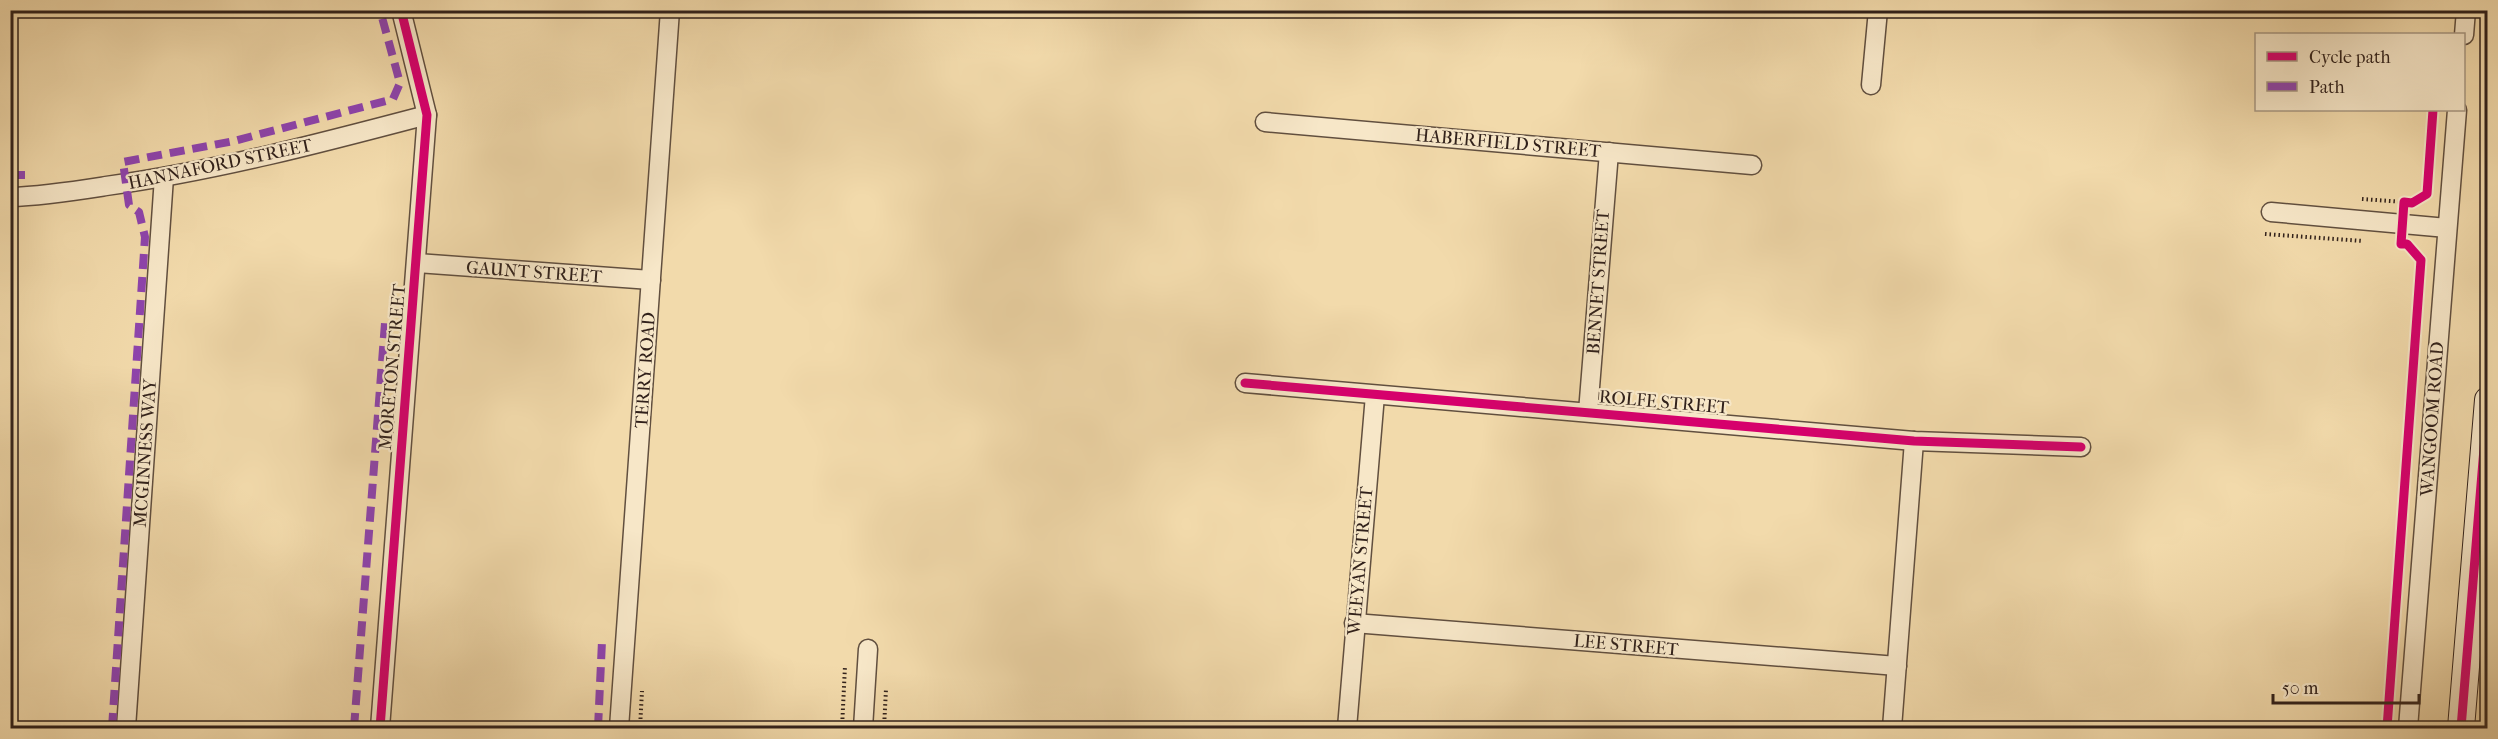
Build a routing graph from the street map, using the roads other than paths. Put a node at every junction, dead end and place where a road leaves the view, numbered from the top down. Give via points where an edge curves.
1 (401, 10) edge
2 (670, 10) edge
3 (1878, 10) edge
4 (2466, 10) edge
5 (2463, 33) edge
6 (1871, 85) dead end
7 (2457, 111) edge
8 (427, 115) junction
9 (1265, 122) dead end
10 (1609, 152) junction
11 (1752, 165) dead end
12 (164, 177) junction
13 (10, 197) edge
14 (2271, 212) dead end
15 (2447, 228) junction
16 (417, 263) junction
17 (651, 280) junction
18 (1245, 383) dead end
19 (1375, 394) junction
20 (2487, 400) edge
21 (1588, 412) junction
22 (1914, 441) junction
23 (2081, 447) dead end
24 (1354, 623) junction
25 (868, 649) dead end
26 (1897, 666) junction
27 (126, 729) edge
28 (380, 729) edge
29 (619, 729) edge
30 (863, 729) edge
31 (1347, 729) edge
32 (1892, 729) edge
33 (2408, 729) edge
34 (2461, 729) edge

1 - 8 street, MORETON STREET
2 - 17 street, TERRY ROAD
3 - 6 street
4 - 5 street
7 - 15 street, WANGOOM ROAD
8 - 12 street, HANNAFORD STREET via 268,156
8 - 16 street, MORETON STREET
9 - 10 street, HABERFIELD STREET
10 - 11 street, HABERFIELD STREET
10 - 21 street, BENNET STREET
12 - 13 street, HANNAFORD STREET
12 - 27 street, MCGINNESS WAY
14 - 15 street
15 - 33 street, WANGOOM ROAD
16 - 17 street, GAUNT STREET
16 - 28 street, MORETON STREET
17 - 29 street, TERRY ROAD
18 - 19 street, ROLFE STREET
19 - 21 street, ROLFE STREET
19 - 24 street, WEEYAN STREET
20 - 34 street
21 - 22 street, ROLFE STREET
22 - 23 street, ROLFE STREET
22 - 26 street
24 - 26 street, LEE STREET
24 - 31 street, WEEYAN STREET
25 - 30 street
26 - 32 street

